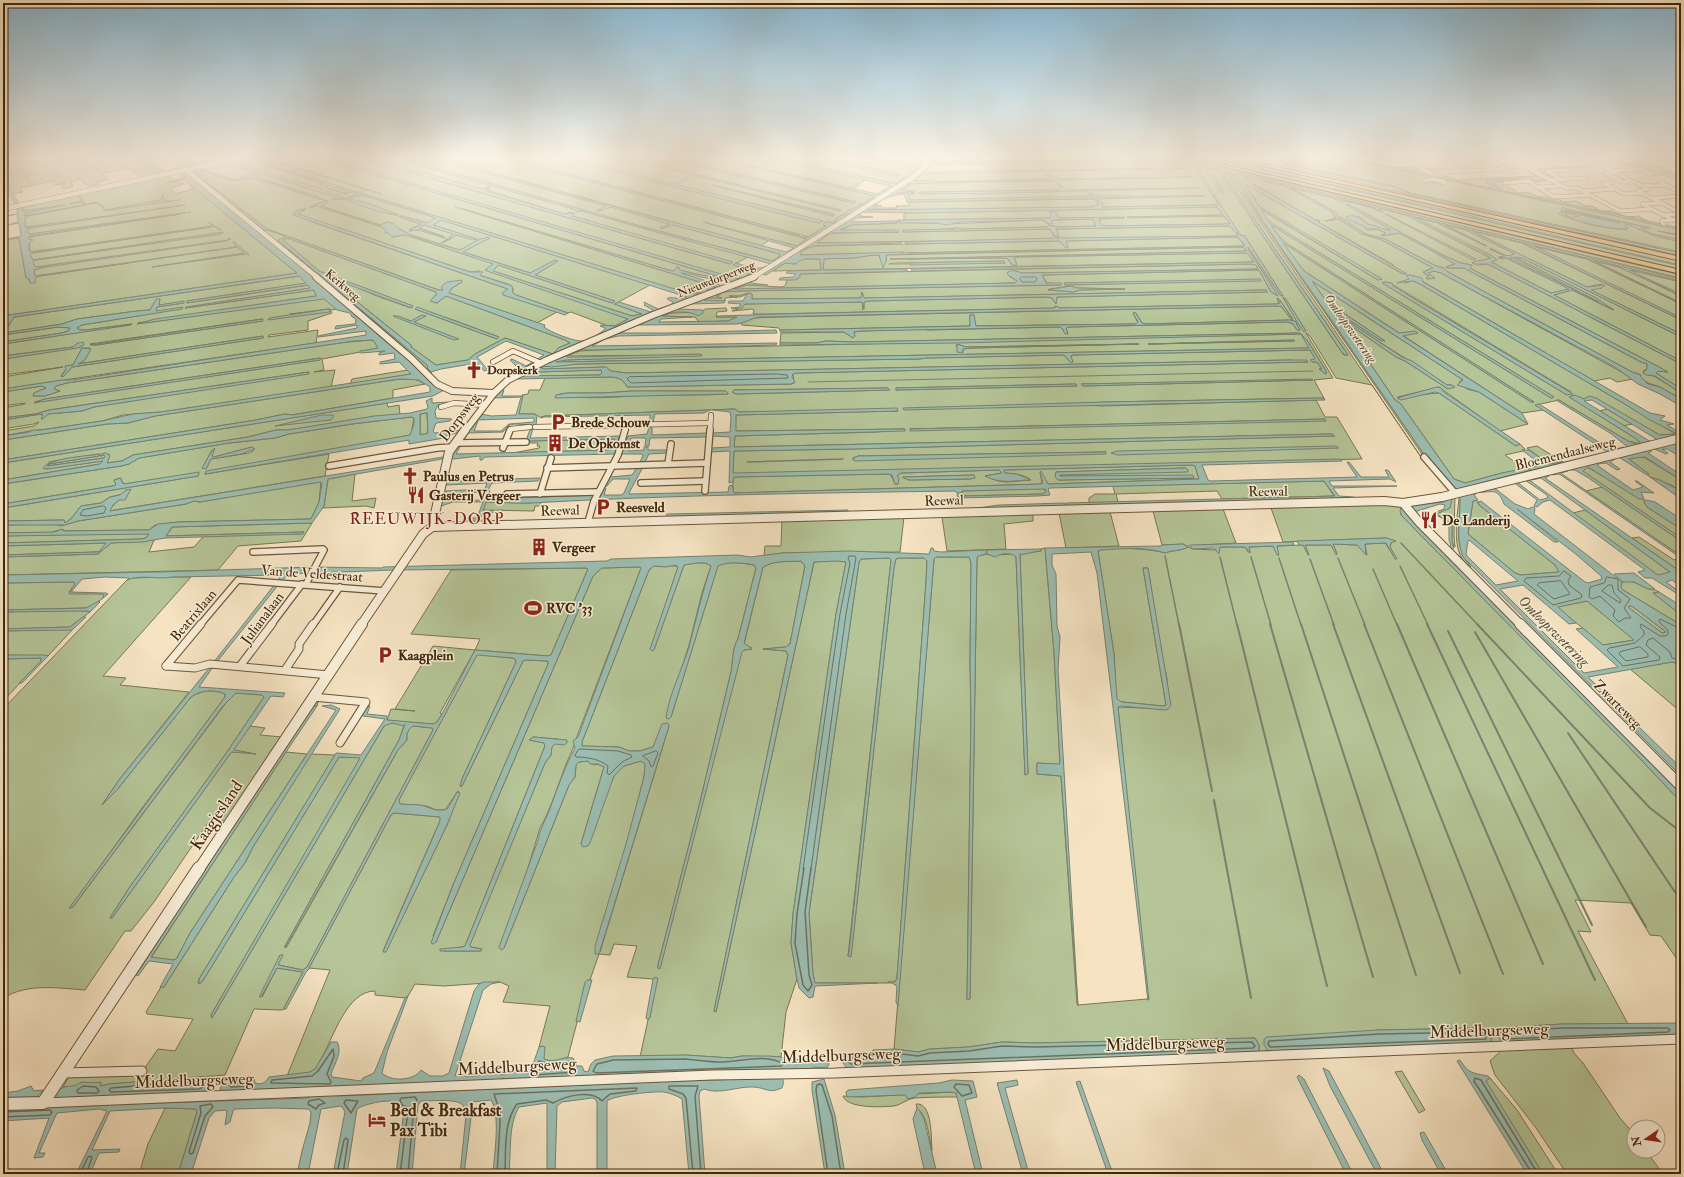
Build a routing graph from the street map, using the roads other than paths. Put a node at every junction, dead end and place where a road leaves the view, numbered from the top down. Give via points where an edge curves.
1 (237, 212) edge
2 (859, 212) edge
3 (1425, 212) edge
4 (1474, 212) edge
5 (1657, 212) edge
6 (1681, 213) edge
7 (1663, 215) junction
8 (1673, 220) junction
9 (1681, 220) edge
10 (1664, 224) dead end
11 (1681, 259) edge
12 (1681, 272) edge
13 (493, 362) dead end
14 (538, 362) junction
15 (494, 393) junction
16 (485, 404) junction
17 (441, 407) dead end
18 (711, 415) dead end
19 (710, 423) junction
20 (627, 425) junction
21 (1681, 438) edge
22 (526, 442) dead end
23 (457, 444) junction
24 (671, 444) dead end
25 (504, 445) junction
26 (1424, 457) dead end
27 (550, 458) dead end
28 (707, 463) junction
29 (668, 464) junction
30 (328, 466) dead end
31 (611, 466) junction
32 (547, 468) junction
33 (705, 481) junction
34 (641, 483) dead end
35 (705, 491) dead end
36 (597, 493) junction
37 (1459, 493) junction
38 (507, 494) dead end
39 (540, 494) junction
40 (1403, 503) junction
41 (589, 519) junction
42 (432, 527) junction
43 (253, 552) dead end
44 (238, 580) joint
45 (304, 584) junction
46 (340, 587) junction
47 (385, 590) junction
48 (240, 666) junction
49 (285, 670) junction
50 (329, 675) junction
51 (313, 698) junction
52 (340, 743) dead end
53 (1679, 783) edge
54 (1681, 1039) edge
55 (142, 1071) dead end
56 (64, 1073) junction
57 (43, 1103) junction
58 (3, 1104) edge

1 - 15 street, Kerkweg via 412,359 437,384 452,391
2 - 14 street, Nieuwdorperweg via 760,275
3 - 12 highway
4 - 11 highway
5 - 7 street
6 - 7 street
7 - 8 street
8 - 9 street
8 - 10 street via 1661,221
13 - 14 street via 515,350
14 - 15 street, Nieuwdorperweg via 508,380
15 - 16 street, Dorpsweg
16 - 17 street via 454,403
16 - 23 street, Dorpsweg via 464,430
18 - 19 street
19 - 20 street
19 - 28 street
20 - 25 street via 511,429
20 - 31 street via 619,452
21 - 37 street, Bloemendaalseweg
22 - 25 street
23 - 25 street
23 - 30 street
23 - 42 street, Dorpsweg via 446,460
24 - 29 street
26 - 37 street
27 - 32 street
28 - 29 street
28 - 33 street
29 - 31 street
31 - 32 street
31 - 36 street
32 - 39 street
33 - 34 street
33 - 35 street
36 - 39 street
36 - 41 street
37 - 40 street, Reewal
38 - 39 street
40 - 41 street, Reewal via 1384,501
40 - 53 street, Zwarteweg
41 - 42 street, Reewal
42 - 47 street, Kaagjesland via 423,534
43 - 45 street, Julianalaan via 323,549
44 - 45 street, Van de Veldestraat
44 - 48 street, Beatrixlaan via 166,666
45 - 46 street, Van de Veldestraat
45 - 48 street, Julianalaan
46 - 47 street, Van de Veldestraat
46 - 49 street via 299,644 299,650
47 - 50 street, Kaagjesland
48 - 49 street
49 - 50 street
50 - 51 street, Kaagjesland
51 - 52 street via 366,702
51 - 56 street, Kaagjesland
54 - 57 street, Middelburgseweg via 835,1073 704,1075
55 - 56 street, Middelburgseweg
56 - 57 street, Kaagjesland
57 - 58 street, Middelburgseweg

